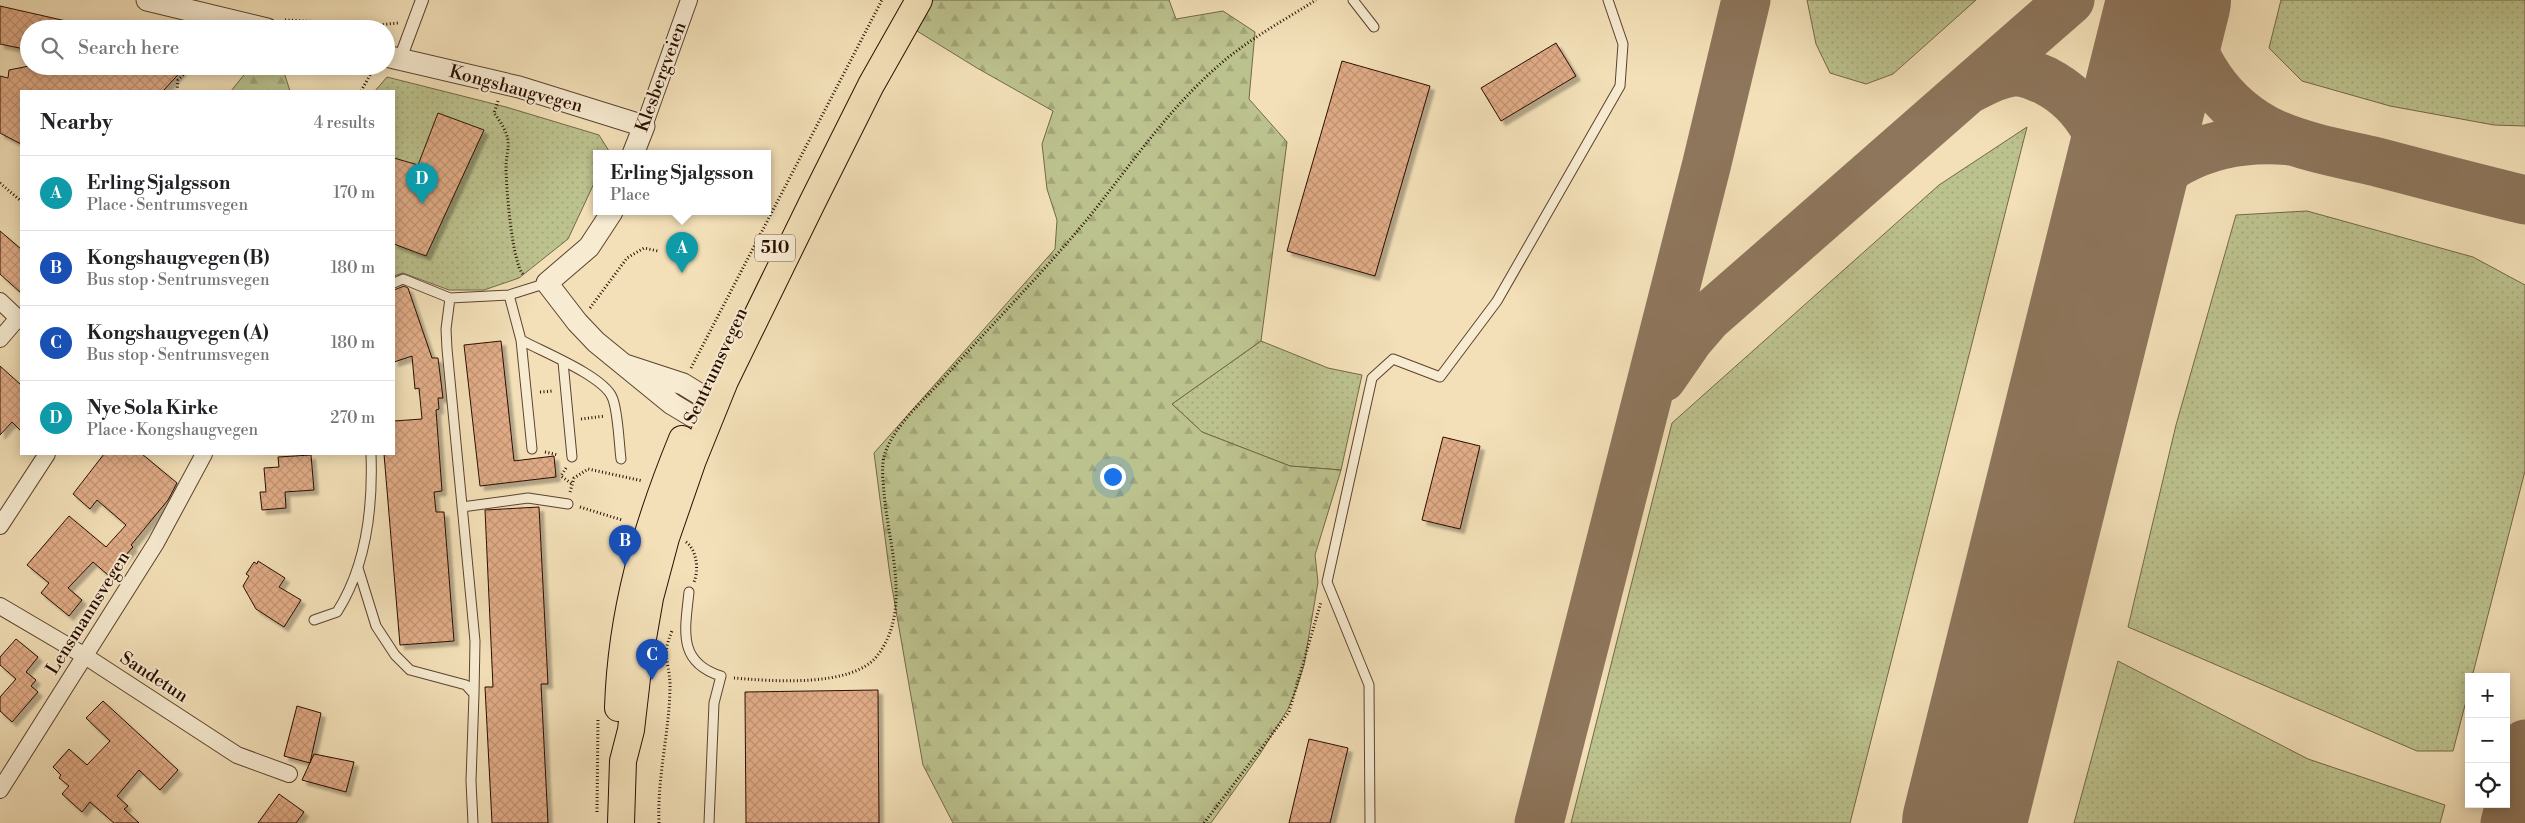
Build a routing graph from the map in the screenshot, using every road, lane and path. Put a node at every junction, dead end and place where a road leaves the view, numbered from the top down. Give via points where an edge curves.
1 (148, 0) edge
2 (422, 0) edge
3 (690, 0) edge
4 (903, 0) edge
5 (919, 0) edge
6 (1316, 0) edge
7 (1353, 0) edge
8 (1608, 0) edge
9 (254, 20) edge
10 (414, 22) junction
11 (395, 24) edge
12 (1374, 27) dead end
13 (395, 55) edge
14 (395, 58) edge
15 (183, 75) edge
16 (370, 75) edge
17 (177, 90) edge
18 (362, 90) edge
19 (500, 97) dead end
20 (644, 126) junction
21 (635, 150) edge
22 (0, 183) edge
23 (20, 200) edge
24 (610, 215) edge
25 (658, 251) dead end
26 (524, 276) dead end
27 (395, 283) edge
28 (547, 283) junction
29 (509, 295) junction
30 (450, 298) junction
31 (0, 301) edge
32 (20, 320) edge
33 (577, 322) junction
34 (0, 339) edge
35 (521, 340) junction
36 (563, 362) junction
37 (702, 408) junction
38 (596, 417) dead end
39 (590, 418) dead end
40 (532, 449) joint
41 (46, 455) edge
42 (203, 455) edge
43 (371, 455) edge
44 (572, 457) junction
45 (621, 458) dead end
46 (644, 481) dead end
47 (572, 484) junction
48 (568, 504) junction
49 (462, 507) junction
50 (622, 520) dead end
51 (0, 526) edge
52 (679, 538) dead end
53 (358, 568) junction
54 (1327, 582) junction
55 (689, 592) joint
56 (0, 606) edge
57 (314, 620) dead end
58 (675, 624) dead end
59 (85, 656) junction
60 (721, 676) junction
61 (474, 694) junction
62 (289, 774) dead end
63 (0, 790) edge
64 (473, 823) edge
65 (621, 823) edge
66 (659, 823) edge
67 (709, 823) edge
68 (1204, 823) edge
69 (1370, 823) edge

1 - 9 street
2 - 10 street
3 - 20 street, Klesbergveien
4 - 37 main road, Sentrumsvegen / 510 via 804,196 742,308
5 - 37 main road, Sentrumsvegen / 510
6 - 60 path via 1226,60 1158,128 1088,217 895,436 886,451 882,475 896,607 886,639 875,658 855,671 811,680
7 - 12 lane
8 - 54 lane via 1622,44 1620,86 1497,301 1440,377 1393,359 1372,378
10 - 11 path
10 - 13 street
14 - 20 street, Kongshaugvegen via 518,87
15 - 17 path via 178,80
16 - 18 path
19 - 26 path via 494,113 506,132 508,142 506,165 514,248
20 - 21 street, Klesbergveien
22 - 23 path
24 - 28 street via 589,247
25 - 33 path via 644,248 627,258
27 - 30 lane via 403,279
28 - 29 lane
28 - 33 street
29 - 30 lane
29 - 35 lane
30 - 49 lane via 446,329
31 - 32 street
32 - 34 street
33 - 37 street via 672,404
35 - 36 lane
35 - 40 lane
36 - 44 lane
36 - 45 lane via 604,386 613,398
37 - 65 main road, Sentrumsvegen / 510 via 647,533 631,595 620,660 617,730 623,760
38 - 39 path
40 - 44 path
41 - 51 street
42 - 59 street, Lensmannsvegen via 156,543
43 - 53 lane via 369,524
44 - 47 path via 561,476
46 - 47 path via 588,469 578,473
47 - 48 path
48 - 49 lane via 528,498
48 - 50 path
49 - 61 lane via 475,641
52 - 55 path via 692,547 696,559 696,578
53 - 57 lane via 337,612
53 - 61 lane via 376,626 395,656 410,670 466,685
54 - 68 path via 1289,712
54 - 69 lane via 1369,685
55 - 60 lane via 686,637 689,652 699,666
56 - 59 street, Sandetun
58 - 66 path via 665,648 670,683 658,803
59 - 62 street, Sandetun via 237,755
59 - 63 street, Lensmannsvegen
60 - 67 lane via 714,702
61 - 64 lane

